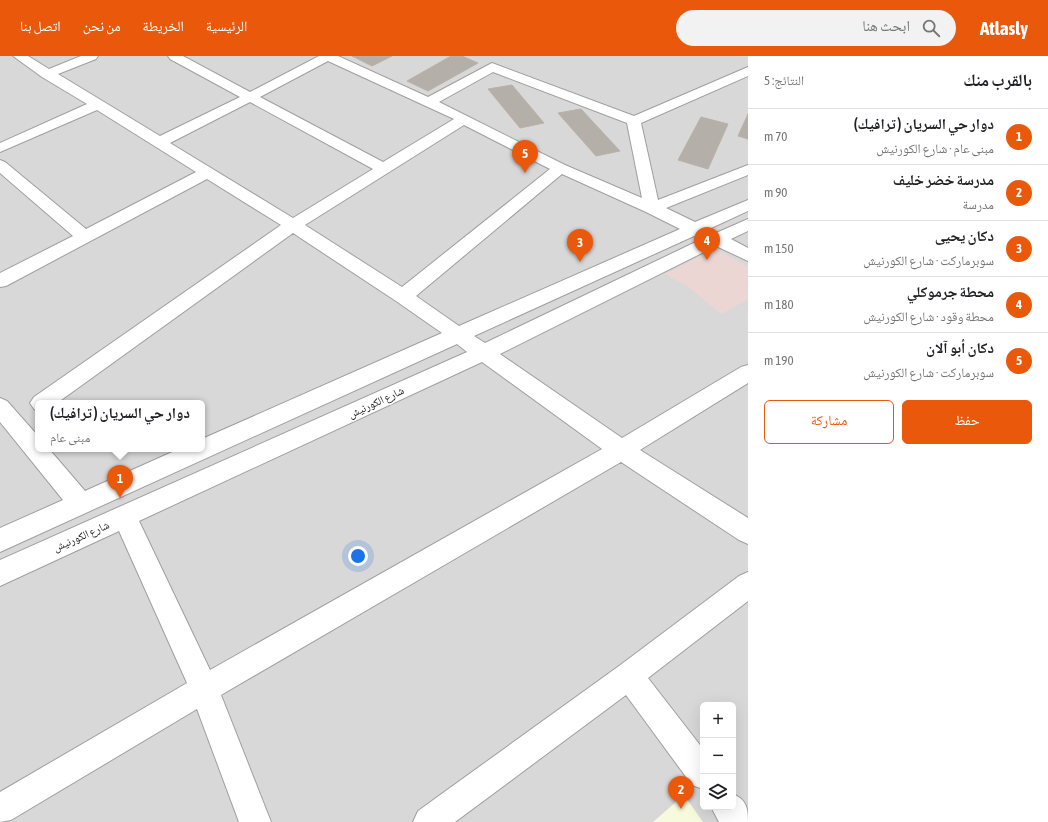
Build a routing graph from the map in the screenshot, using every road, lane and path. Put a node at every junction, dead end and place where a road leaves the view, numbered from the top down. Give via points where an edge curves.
1 (19, 56) edge
2 (92, 56) edge
3 (174, 56) edge
4 (328, 56) edge
5 (748, 71) edge
6 (47, 74) junction
7 (250, 97) junction
8 (428, 103) junction
9 (97, 105) junction
10 (464, 119) junction
11 (634, 121) junction
12 (158, 143) junction
13 (0, 148) edge
14 (0, 164) edge
15 (560, 168) junction
16 (384, 169) junction
17 (748, 170) edge
18 (206, 173) junction
19 (748, 205) edge
20 (652, 208) junction
21 (748, 224) edge
22 (293, 225) junction
23 (694, 230) junction
24 (85, 237) junction
25 (714, 239) junction
26 (748, 255) edge
27 (0, 281) edge
28 (403, 296) junction
29 (459, 335) junction
30 (483, 353) junction
31 (748, 373) edge
32 (45, 400) edge
33 (35, 406) edge
34 (7, 415) edge
35 (35, 449) edge
36 (205, 449) edge
37 (621, 450) junction
38 (38, 452) edge
39 (197, 452) edge
40 (81, 504) junction
41 (125, 517) junction
42 (748, 532) edge
43 (0, 540) edge
44 (0, 573) edge
45 (748, 585) edge
46 (629, 676) junction
47 (204, 689) junction
48 (700, 770) edge
49 (0, 809) edge
50 (729, 810) edge
51 (255, 822) edge
52 (429, 822) edge
53 (739, 822) edge

1 - 6 street
2 - 6 street
3 - 7 street
4 - 7 street
4 - 8 street
5 - 11 street
6 - 9 street
7 - 12 street
7 - 16 street
8 - 10 street
8 - 11 street via 492,67
9 - 12 street
9 - 13 street
10 - 15 street
10 - 16 street
11 - 20 street
12 - 18 street
14 - 24 street
15 - 20 street
15 - 28 street
16 - 22 street
17 - 20 street
18 - 22 street
18 - 24 street
19 - 23 street
20 - 23 street
21 - 25 street, شارع الكورنيش
22 - 28 street
22 - 32 street
23 - 25 street
23 - 29 street
24 - 27 street
25 - 26 street
25 - 30 street, شارع الكورنيش
28 - 29 street
29 - 30 street
29 - 36 street
30 - 37 street
30 - 41 street, شارع الكورنيش
31 - 37 street
33 - 34 street
34 - 35 street
37 - 42 street
37 - 47 street
38 - 40 street
39 - 40 street
40 - 43 street
41 - 44 street, شارع الكورنيش
41 - 47 street
45 - 46 street
46 - 48 street
46 - 52 street
47 - 49 street
47 - 51 street
50 - 53 street

